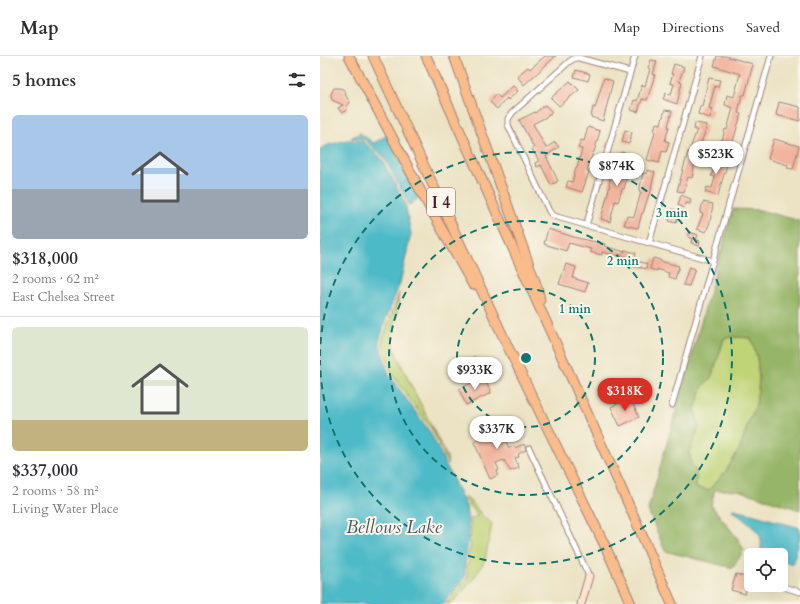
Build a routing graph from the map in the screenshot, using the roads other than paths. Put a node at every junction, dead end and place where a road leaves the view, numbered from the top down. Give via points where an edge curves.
1 (349, 56) edge
2 (373, 56) edge
3 (426, 56) edge
4 (454, 56) edge
5 (635, 56) edge
6 (702, 56) edge
7 (771, 56) edge
8 (630, 72) junction
9 (586, 226) junction
10 (649, 243) junction
11 (713, 261) junction
12 (543, 317) junction
13 (508, 347) junction
14 (672, 405) dead end
15 (529, 448) dead end
16 (589, 576) joint
17 (788, 588) edge
18 (800, 592) edge
19 (581, 604) edge
20 (631, 604) edge
21 (672, 604) edge

1 - 13 highway
2 - 13 highway, I 4
3 - 12 highway
4 - 12 highway via 537,287
5 - 8 street
6 - 10 street
7 - 11 street
8 - 9 street
8 - 9 street via 575,58 508,119 508,125 549,211 557,218
9 - 10 street
10 - 11 street
11 - 14 street
12 - 21 highway
13 - 20 highway, I 4
15 - 16 street
16 - 19 street
17 - 18 street

